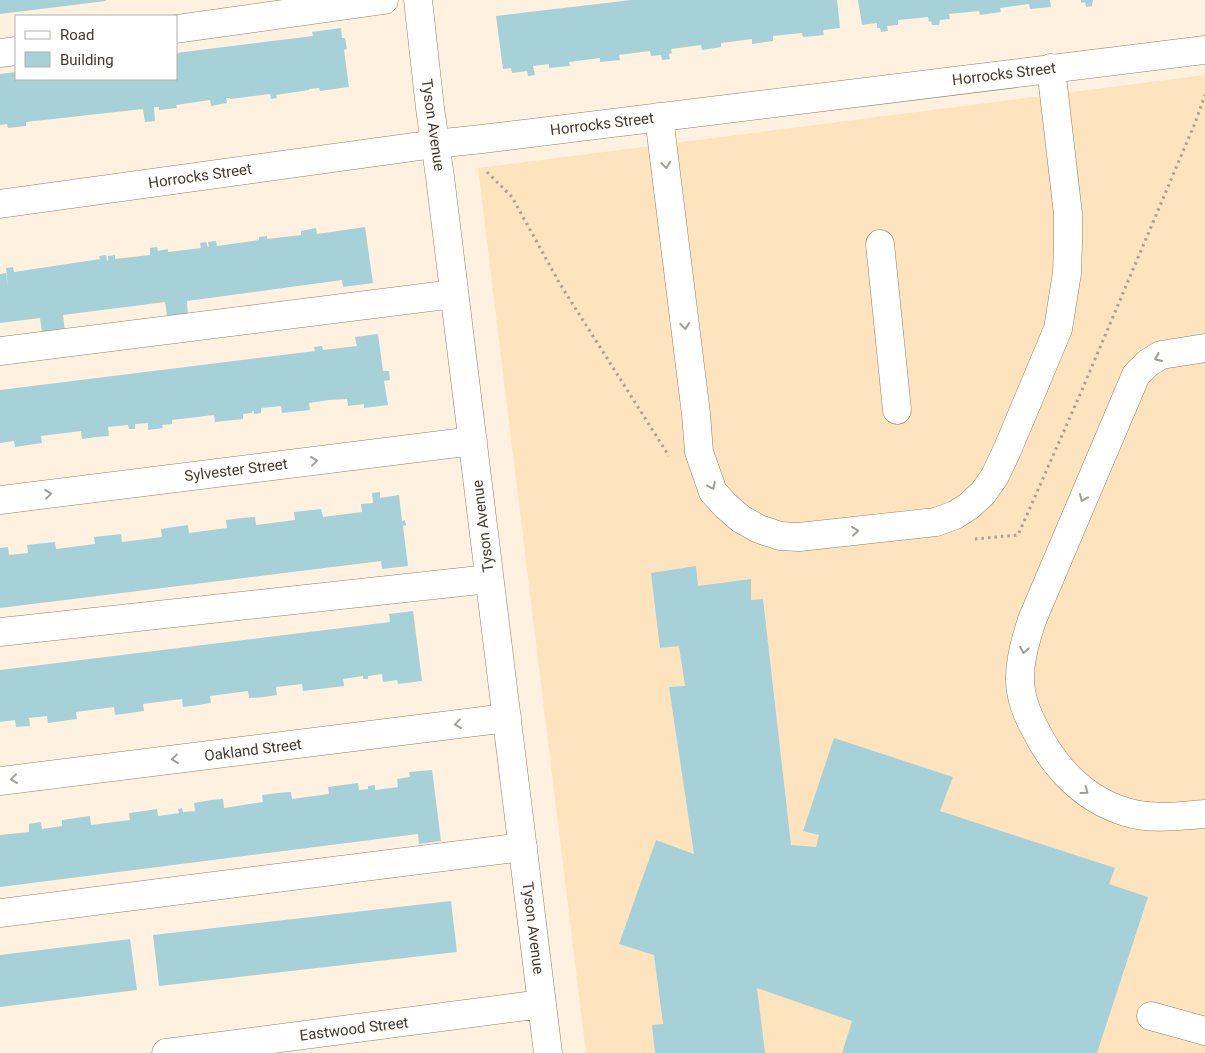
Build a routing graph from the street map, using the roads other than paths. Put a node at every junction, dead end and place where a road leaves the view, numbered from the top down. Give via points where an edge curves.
1 (384, 0) edge
2 (418, 0) edge
3 (178, 29) edge
4 (1205, 50) edge
5 (15, 51) edge
6 (0, 53) edge
7 (1052, 68) junction
8 (659, 117) junction
9 (435, 144) junction
10 (0, 204) edge
11 (880, 244) dead end
12 (454, 294) junction
13 (1205, 348) edge
14 (0, 351) edge
15 (897, 410) dead end
16 (473, 441) junction
17 (0, 500) edge
18 (489, 579) junction
19 (0, 632) edge
20 (506, 718) junction
21 (0, 781) edge
22 (1205, 814) edge
23 (523, 847) junction
24 (0, 913) edge
25 (542, 1004) junction
26 (1151, 1016) dead end
27 (1205, 1031) edge
28 (327, 1043) edge
29 (166, 1053) edge
30 (548, 1053) edge

1 - 3 street
2 - 9 street, Tyson Avenue
4 - 7 street, Horrocks Street
5 - 6 street
7 - 8 street, Horrocks Street
8 -> 7 street via 699,452 713,492 741,519 780,536 799,537 936,522 968,506 995,476 1058,329 1067,273 1068,214
8 - 9 street, Horrocks Street
9 - 10 street, Horrocks Street
9 - 12 street, Tyson Avenue
11 - 15 street
12 - 14 street
12 - 16 street, Tyson Avenue
13 -> 22 street via 1161,355 1136,375 1032,620 1021,670 1021,690 1039,738 1051,757 1081,789 1127,813 1175,817
17 -> 16 street, Sylvester Street
16 - 18 street, Tyson Avenue
18 - 19 street
18 - 20 street, Tyson Avenue
20 -> 21 street, Oakland Street
20 - 23 street, Tyson Avenue
23 - 24 street
23 - 25 street, Tyson Avenue
25 - 28 street, Eastwood Street
25 - 30 street, Tyson Avenue
26 - 27 street
28 - 29 street, Eastwood Street

